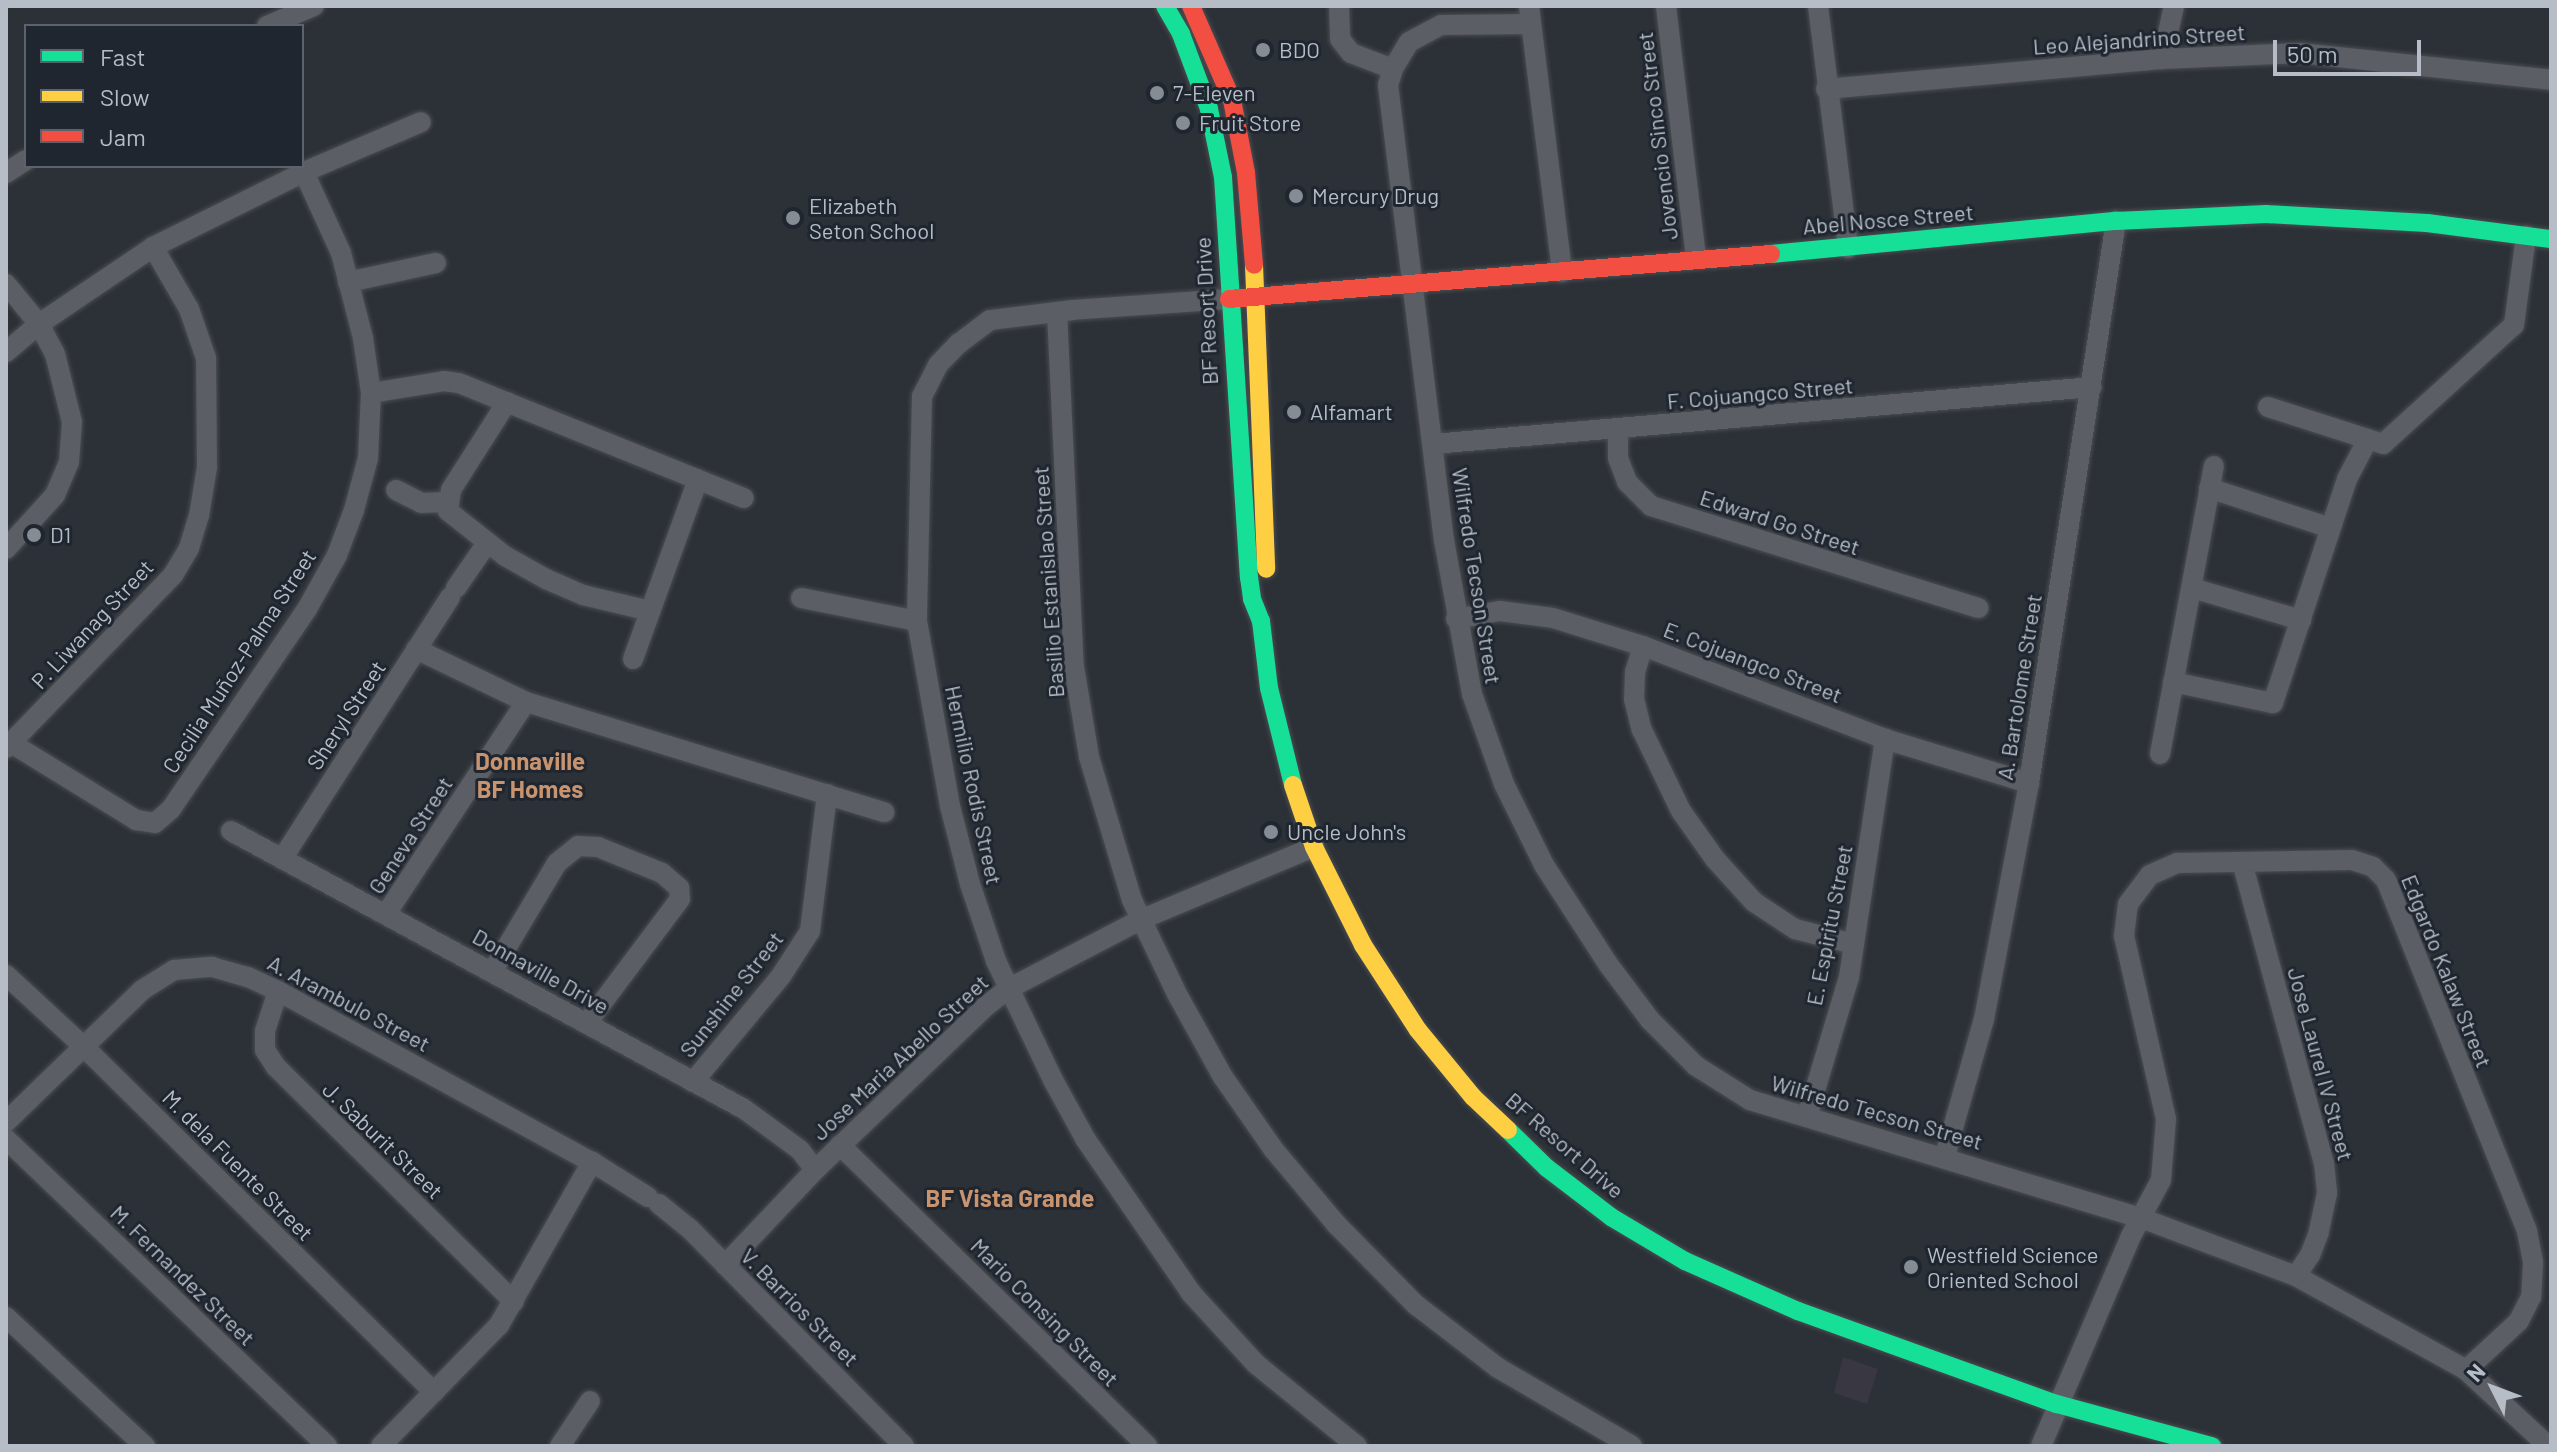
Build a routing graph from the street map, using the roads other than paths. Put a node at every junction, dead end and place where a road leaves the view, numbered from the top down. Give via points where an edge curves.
1 (314, 6) edge
2 (1165, 6) edge
3 (1191, 6) edge
4 (1339, 6) edge
5 (1666, 6) edge
6 (1818, 6) edge
7 (2174, 6) edge
8 (1530, 15) edge
9 (272, 24) edge
10 (2162, 59) junction
11 (1393, 69) junction
12 (2551, 80) edge
13 (1826, 89) junction
14 (421, 122) dead end
15 (24, 161) edge
16 (304, 172) junction
17 (6, 173) edge
18 (2116, 221) junction
19 (2526, 236) junction
20 (2551, 239) edge
21 (153, 247) junction
22 (1848, 248) junction
23 (1696, 259) junction
24 (436, 263) dead end
25 (1562, 272) junction
26 (348, 282) junction
27 (6, 284) edge
28 (1413, 284) junction
29 (1257, 295) junction
30 (1229, 299) junction
31 (1057, 312) junction
32 (39, 324) junction
33 (6, 352) edge
34 (2092, 387) junction
35 (371, 393) junction
36 (507, 402) junction
37 (2268, 407) dead end
38 (1618, 430) junction
39 (2368, 439) junction
40 (1433, 444) junction
41 (2214, 466) dead end
42 (698, 479) junction
43 (2209, 488) junction
44 (396, 490) dead end
45 (744, 498) dead end
46 (447, 502) junction
47 (2331, 528) junction
48 (487, 543) junction
49 (6, 549) edge
50 (2192, 588) junction
51 (801, 598) dead end
52 (1978, 608) dead end
53 (650, 611) junction
54 (1456, 619) junction
55 (2301, 620) junction
56 (917, 621) junction
57 (1261, 621) junction
58 (1643, 646) junction
59 (416, 649) junction
60 (633, 659) dead end
61 (2173, 682) junction
62 (526, 702) junction
63 (1885, 739) junction
64 (9, 746) edge
65 (2160, 754) dead end
66 (2029, 783) junction
67 (827, 794) junction
68 (884, 812) dead end
69 (231, 831) dead end
70 (1314, 847) junction
71 (282, 859) junction
72 (2242, 862) junction
73 (386, 914) junction
74 (1140, 920) junction
75 (1854, 944) junction
76 (492, 972) junction
77 (6, 975) edge
78 (1008, 989) junction
79 (278, 991) junction
80 (586, 1024) junction
81 (85, 1048) junction
82 (693, 1082) junction
83 (1807, 1117) junction
84 (6, 1122) edge
85 (6, 1139) edge
86 (840, 1145) junction
87 (1945, 1156) junction
88 (592, 1162) junction
89 (815, 1170) junction
90 (654, 1201) joint
91 (2141, 1218) junction
92 (725, 1265) junction
93 (2296, 1276) junction
94 (514, 1302) junction
95 (6, 1317) edge
96 (2466, 1370) junction
97 (434, 1392) junction
98 (590, 1401) dead end
99 (2057, 1404) junction
100 (892, 1442) edge
101 (145, 1446) edge
102 (327, 1446) edge
103 (381, 1446) edge
104 (560, 1446) edge
105 (1147, 1446) edge
106 (1357, 1446) edge
107 (1632, 1446) edge
108 (2041, 1446) edge
109 (2212, 1446) edge
110 (2548, 1446) edge

1 - 9 street
2 - 30 main road, BF Resort Drive via 1181,34 1212,123 1223,177
3 - 29 main road, BF Resort Drive via 1232,100
4 - 11 street via 1340,39 1351,53
5 - 23 street, Jovencio Sinco Street
6 - 13 street
7 - 10 street
8 - 11 street via 1441,25 1409,42
8 - 25 street
10 - 12 street, Leo Alejandrino Street via 2300,53
10 - 13 street, Leo Alejandrino Street
11 - 28 street via 1388,85
13 - 22 street
14 - 16 street
15 - 17 street
16 - 21 street
16 - 26 street, Cecilia Muñoz-Palma Street via 341,253
18 - 19 main road, Abel Nosce Street via 2266,214 2427,223
18 - 22 main road, Abel Nosce Street
18 - 34 street, A. Bartolome Street
19 - 20 main road, Abel Nosce Street
19 - 39 street via 2514,325 2383,444
21 - 32 street
21 - 64 street, P. Liwanag Street via 189,309 206,358 207,467 199,516 173,575
22 - 23 main road, Abel Nosce Street
23 - 25 main road, Abel Nosce Street
24 - 26 street
25 - 28 main road, Abel Nosce Street
26 - 35 street, Cecilia Muñoz-Palma Street
27 - 32 street
28 - 29 main road, Abel Nosce Street
28 - 40 street, Wilfredo Tecson Street
29 - 30 main road, Abel Nosce Street
29 - 57 main road, BF Resort Drive via 1267,598
30 - 31 street, Hermilio Rodis Street
30 - 57 main road, BF Resort Drive via 1249,577
31 - 56 street, Hermilio Rodis Street via 990,320 938,365 922,396
31 - 74 street, Basilio Estanislao Street via 1074,667 1089,757
32 - 33 street
32 - 49 street via 55,354 72,422 69,462 55,495
34 - 38 street, F. Cojuangco Street
34 - 66 street, A. Bartolome Street
35 - 36 street via 444,381
35 - 64 street, Cecilia Muñoz-Palma Street via 368,458 337,555 307,609 164,817 155,823 136,820
36 - 42 street
36 - 46 street
37 - 39 street
38 - 40 street, F. Cojuangco Street
38 - 52 street, Edward Go Street via 1618,458 1627,482 1651,506
39 - 47 street via 2347,479
40 - 54 street, Wilfredo Tecson Street
41 - 43 street
42 - 45 street
42 - 53 street
43 - 47 street
43 - 50 street
44 - 46 street via 421,503
46 - 48 street via 458,523
47 - 55 street
48 - 53 street via 583,595
48 - 59 street, Sheryl Street
50 - 55 street
50 - 61 street
51 - 56 street
53 - 60 street
54 - 58 street, E. Cojuangco Street via 1500,611 1553,618
54 - 83 street, Wilfredo Tecson Street via 1472,694 1504,784 1544,865 1608,964 1650,1020 1696,1066 1750,1100
55 - 61 street via 2271,704
56 - 78 street, Hermilio Rodis Street via 950,806 973,895
57 - 70 main road, BF Resort Drive via 1287,767
58 - 63 street, E. Cojuangco Street
58 - 75 street via 1634,699 1642,730 1681,811 1754,902 1795,929
59 - 62 street
59 - 71 street, Sheryl Street
61 - 65 street
62 - 67 street
62 - 73 street, Geneva Street
63 - 66 street, E. Cojuangco Street
63 - 75 street, E. Espiritu Street
66 - 87 street, A. Bartolome Street via 1984,1019
67 - 68 street
67 - 82 street, Sunshine Street via 810,931 781,976
69 - 71 street, Donnaville Drive
70 - 74 street, Jose Maria Abello Street
70 - 99 main road, BF Resort Drive via 1363,945 1418,1030 1473,1097 1547,1168 1611,1217 1685,1261 1798,1311
71 - 73 street, Donnaville Drive
72 - 91 street, Edgardo Kalaw Street via 2177,863 2150,875 2128,904 2124,936 2166,1119 2161,1180
72 - 93 street, Jose Laurel IV Street via 2324,1163 2327,1193 2319,1232
72 - 96 street, Edgardo Kalaw Street via 2352,860 2373,867 2386,880 2527,1231 2533,1263 2531,1297 2519,1321
73 - 76 street, Donnaville Drive
74 - 78 street, Jose Maria Abello Street
74 - 107 street, Basilio Estanislao Street via 1223,1077 1274,1150 1336,1224 1416,1305 1498,1368
75 - 83 street, E. Espiritu Street
76 - 80 street, Donnaville Drive
76 - 80 street via 557,863 578,846 598,847 662,873 679,888 680,899
77 - 81 street, M. dela Fuente Street
78 - 86 street, Jose Maria Abello Street
78 - 106 street, Hermilio Rodis Street via 1086,1140 1191,1293 1256,1364
79 - 81 street, A. Arambulo Street via 212,967 174,970 142,990
79 - 88 street, A. Arambulo Street
79 - 94 street, J. Saburit Street via 265,1031 265,1050 276,1067
80 - 82 street, Donnaville Drive
81 - 84 street, A. Arambulo Street
81 - 97 street, M. dela Fuente Street
82 - 89 street, Donnaville Drive via 744,1109 800,1150
83 - 87 street, Wilfredo Tecson Street
85 - 102 street, M. Fernandez Street
86 - 89 street, Jose Maria Abello Street
86 - 105 street, Mario Consing Street
87 - 91 street, Wilfredo Tecson Street
88 - 90 street, A. Arambulo Street
88 - 94 street
89 - 92 street, Jose Maria Abello Street
90 - 92 street, V. Barrios Street
91 - 93 street, Wilfredo Tecson Street
91 - 99 street, Edgardo Kalaw Street
92 - 100 street, V. Barrios Street
93 - 96 street, Wilfredo Tecson Street
94 - 97 street via 482,1346
95 - 101 street
96 - 110 street, Wilfredo Tecson Street
97 - 103 street
98 - 104 street
99 - 108 street
99 - 109 main road, BF Resort Drive

